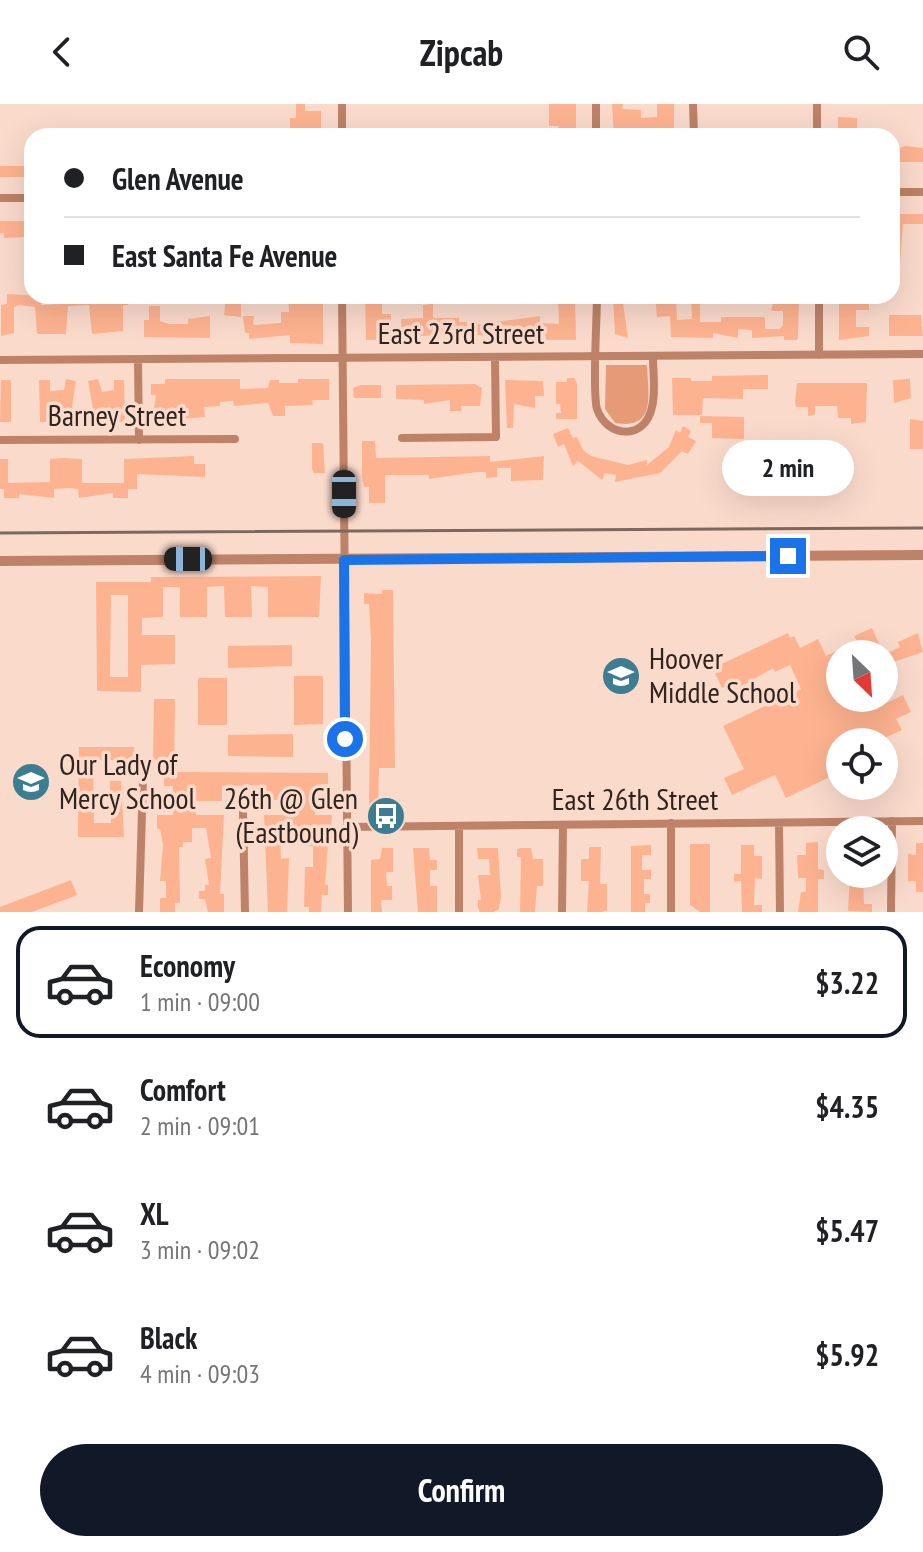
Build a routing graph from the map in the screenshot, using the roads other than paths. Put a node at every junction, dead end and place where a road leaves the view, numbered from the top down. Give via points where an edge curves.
1 (342, 104) edge
2 (596, 104) edge
3 (693, 104) edge
4 (817, 104) edge
5 (342, 128) edge
6 (596, 128) edge
7 (694, 128) edge
8 (817, 128) edge
9 (900, 192) edge
10 (923, 192) edge
11 (0, 198) edge
12 (24, 198) edge
13 (342, 304) edge
14 (597, 304) edge
15 (819, 304) edge
16 (923, 354) edge
17 (819, 355) junction
18 (598, 357) junction
19 (653, 357) junction
20 (495, 358) junction
21 (343, 359) junction
22 (0, 360) edge
23 (138, 360) junction
24 (402, 438) dead end
25 (235, 439) dead end
26 (0, 440) edge
27 (139, 440) junction
28 (923, 555) edge
29 (344, 560) junction
30 (0, 561) edge
31 (143, 778) dead end
32 (243, 812) dead end
33 (898, 821) edge
34 (923, 821) edge
35 (826, 822) edge
36 (671, 823) junction
37 (779, 823) junction
38 (563, 825) junction
39 (459, 826) junction
40 (346, 827) junction
41 (891, 888) edge
42 (139, 912) edge
43 (245, 912) edge
44 (348, 912) edge
45 (459, 912) edge
46 (562, 912) edge
47 (671, 912) edge
48 (780, 912) edge
49 (891, 912) edge

1 - 5 street
2 - 6 street
3 - 7 street
4 - 8 street
9 - 10 street
11 - 12 street
13 - 21 street
14 - 18 street
15 - 17 street
16 - 17 street, East 23rd Street
17 - 19 street, East 23rd Street
18 - 19 street, East 23rd Street
18 - 19 street via 595,404 603,424 618,433 637,431 646,423 653,406
18 - 20 street, East 23rd Street
20 - 21 street, East 23rd Street
20 - 24 street via 496,437
21 - 23 street, East 23rd Street
21 - 29 street
22 - 23 street, East 23rd Street
23 - 27 street
25 - 27 street, Barney Street
26 - 27 street, Barney Street
28 - 29 street
29 - 30 street
29 - 40 street
31 - 42 street
32 - 43 street
33 - 34 street, East 26th Street
35 - 37 street, East 26th Street
36 - 37 street, East 26th Street
36 - 38 street, East 26th Street
36 - 47 street
37 - 48 street
38 - 39 street, East 26th Street
38 - 46 street
39 - 40 street, East 26th Street
39 - 45 street
40 - 44 street
41 - 49 street

